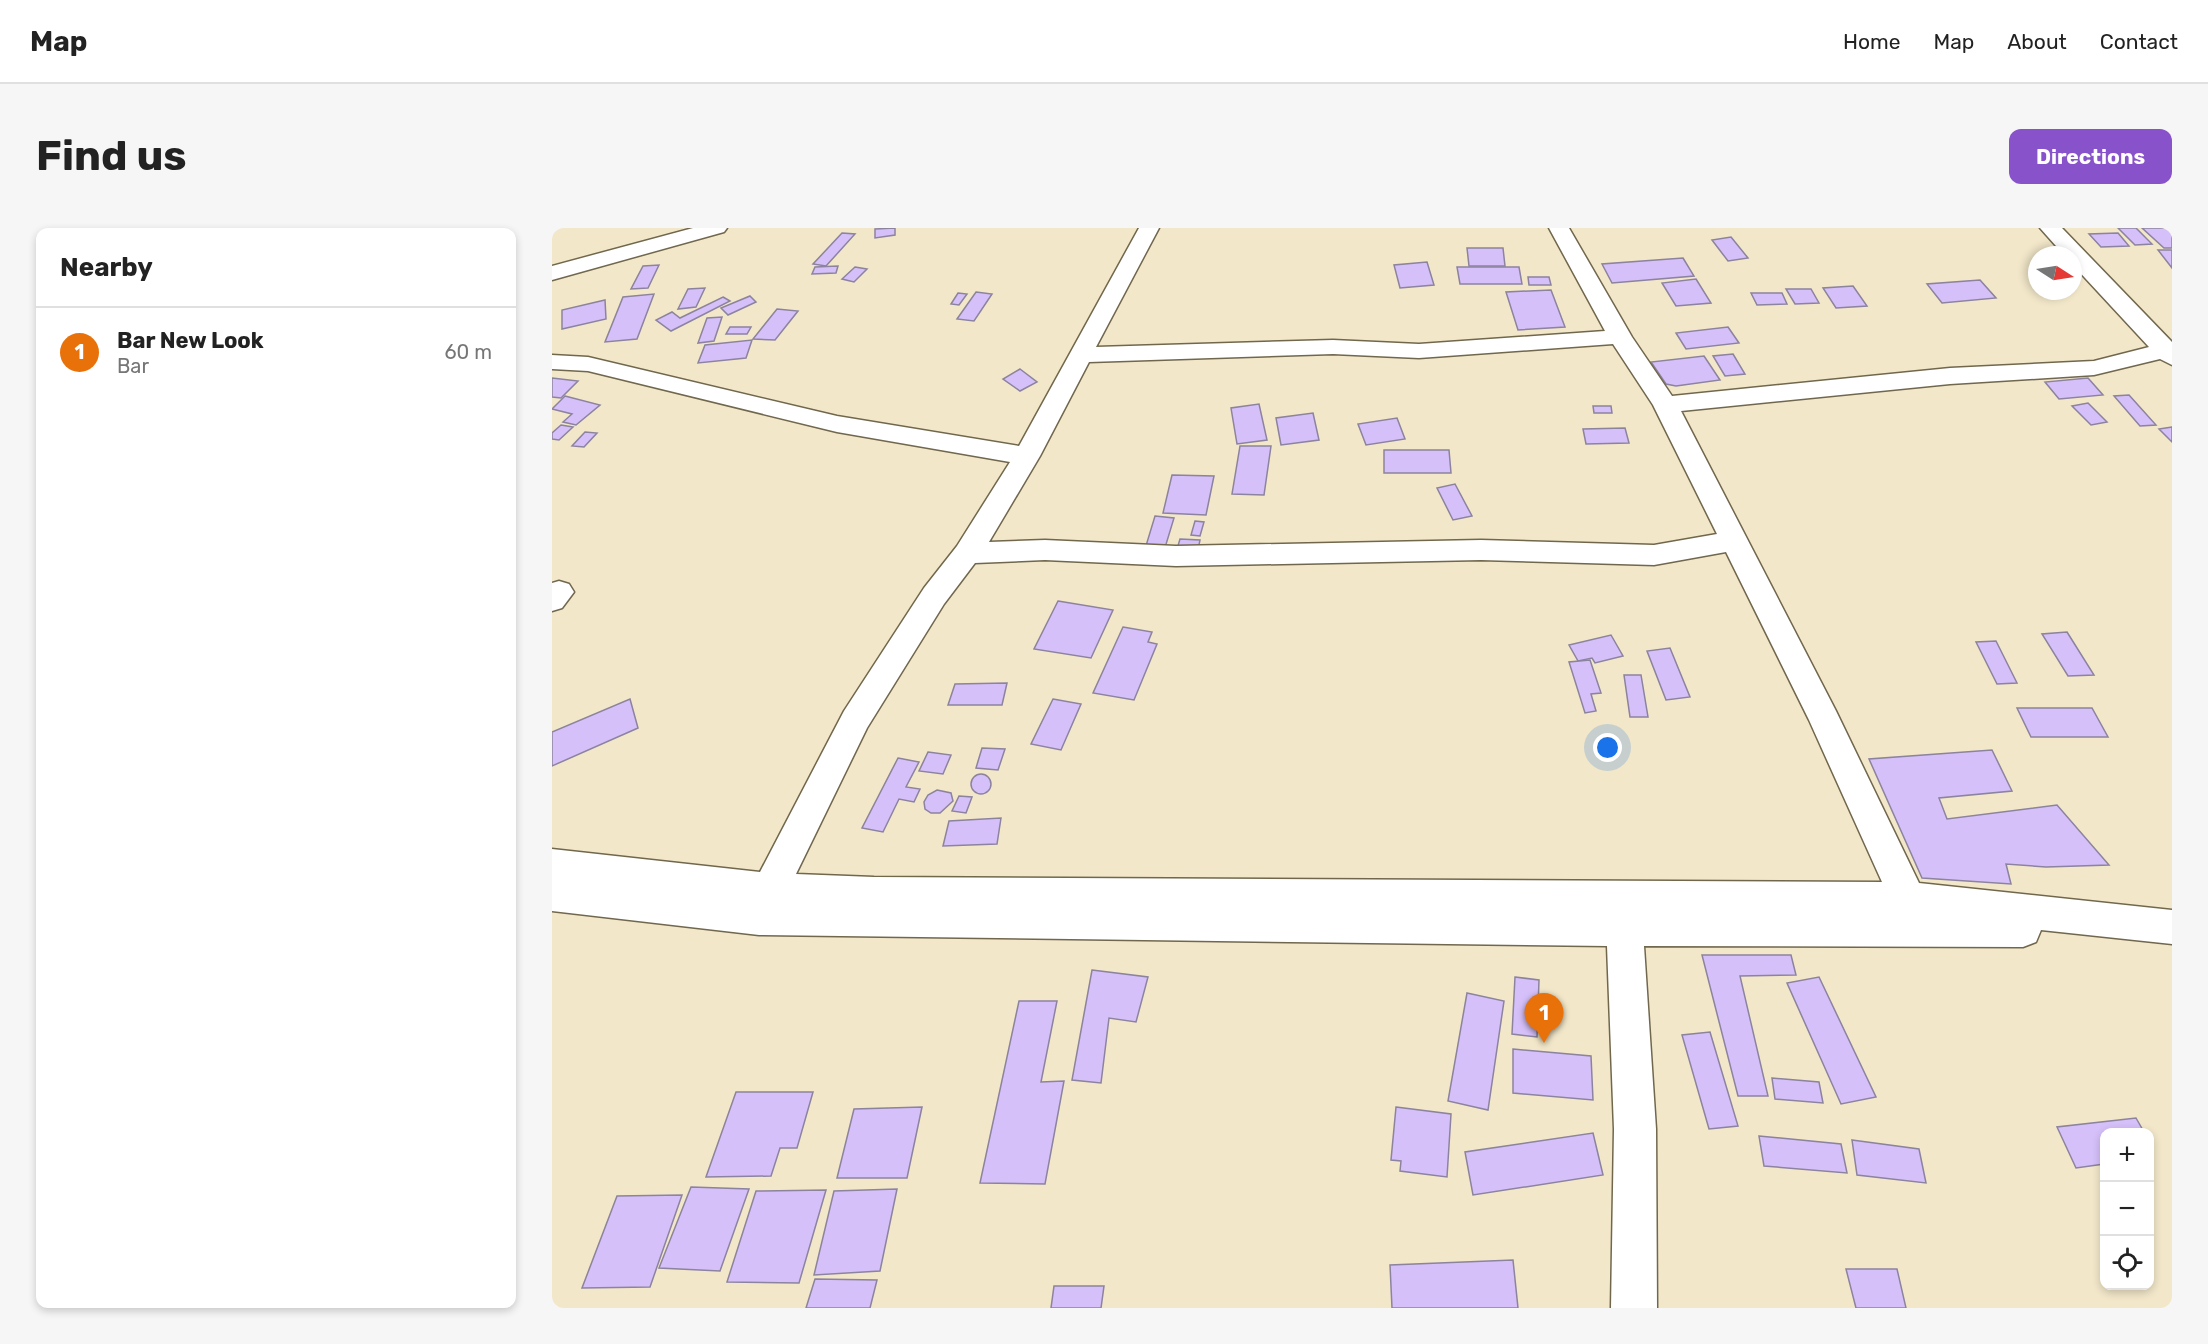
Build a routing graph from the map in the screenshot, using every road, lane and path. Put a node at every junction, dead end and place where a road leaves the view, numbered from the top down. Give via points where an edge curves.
1 (717, 228) edge
2 (1149, 228) edge
3 (1559, 228) edge
4 (2050, 228) edge
5 (552, 273) edge
6 (1620, 337) junction
7 (2169, 352) edge
8 (1082, 355) junction
9 (552, 362) edge
10 (1665, 405) junction
11 (1027, 456) junction
12 (1732, 541) junction
13 (967, 553) junction
14 (552, 592) edge
15 (552, 600) edge
16 (552, 865) edge
17 (770, 890) junction
18 (552, 894) edge
19 (1908, 900) junction
20 (2172, 928) edge
21 (1625, 929) junction
22 (1634, 1308) edge

1 - 5 street
2 - 8 street
3 - 6 street
4 - 7 street
6 - 8 street via 1419,351 1333,347
6 - 10 street
7 - 10 street via 2094,368 1938,377
8 - 11 street
9 - 11 street via 588,364 837,424
10 - 12 street
11 - 13 street
12 - 13 street via 1654,555 1481,550 1176,556 1045,550
12 - 19 street via 1825,720
13 - 17 street via 934,596 855,720
14 - 15 street via 559,592
16 - 17 street
17 - 19 street via 1000,896
18 - 21 street via 759,918
19 - 20 street
20 - 21 street
21 - 22 street via 1635,1129

